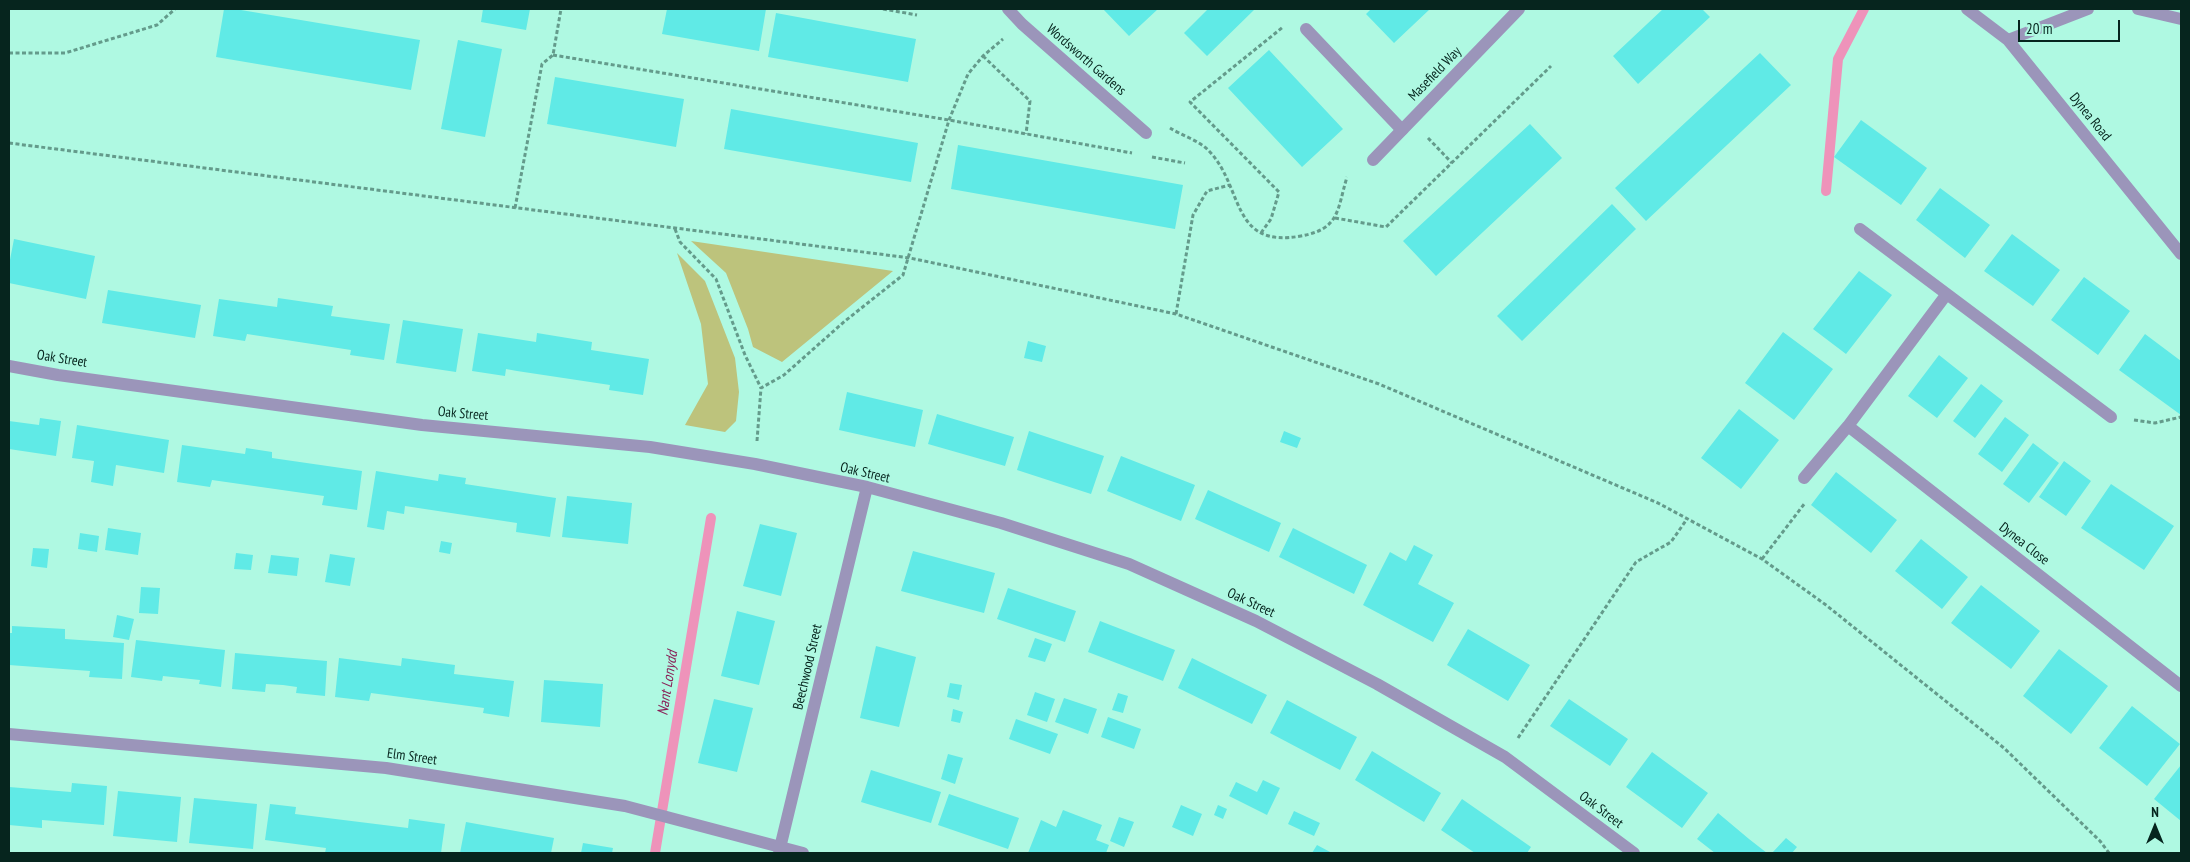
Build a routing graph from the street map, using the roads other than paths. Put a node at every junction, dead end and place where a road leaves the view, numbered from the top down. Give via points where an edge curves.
1 (1008, 9) edge
2 (1519, 9) edge
3 (1967, 9) edge
4 (2088, 9) edge
5 (2138, 9) edge
6 (2181, 19) edge
7 (1306, 28) dead end
8 (2008, 40) junction
9 (1402, 130) junction
10 (1146, 133) road end
11 (1373, 160) dead end
12 (1860, 229) dead end
13 (2181, 254) edge
14 (1946, 295) junction
15 (9, 366) edge
16 (2111, 417) road end
17 (1848, 426) junction
18 (1804, 478) road end
19 (867, 488) junction
20 (2181, 686) edge
21 (9, 734) edge
22 (780, 850) edge
23 (803, 853) edge
24 (1634, 853) edge

1 - 10 street, Wordsworth Gardens
2 - 9 street, Masefield Way
3 - 8 street, Dynea Road
4 - 8 street
5 - 6 street
7 - 9 street
8 - 13 street, Dynea Road
9 - 11 street, Masefield Way
12 - 14 street
14 - 16 street
14 - 17 street
15 - 19 street, Oak Street via 422,425 650,447 755,464
17 - 18 street
17 - 20 street, Dynea Close
19 - 22 street, Beechwood Street
19 - 24 street, Oak Street via 1001,523 1129,564 1256,621 1369,679 1505,757
21 - 22 street, Elm Street via 386,768 625,806
22 - 23 street, Elm Street

